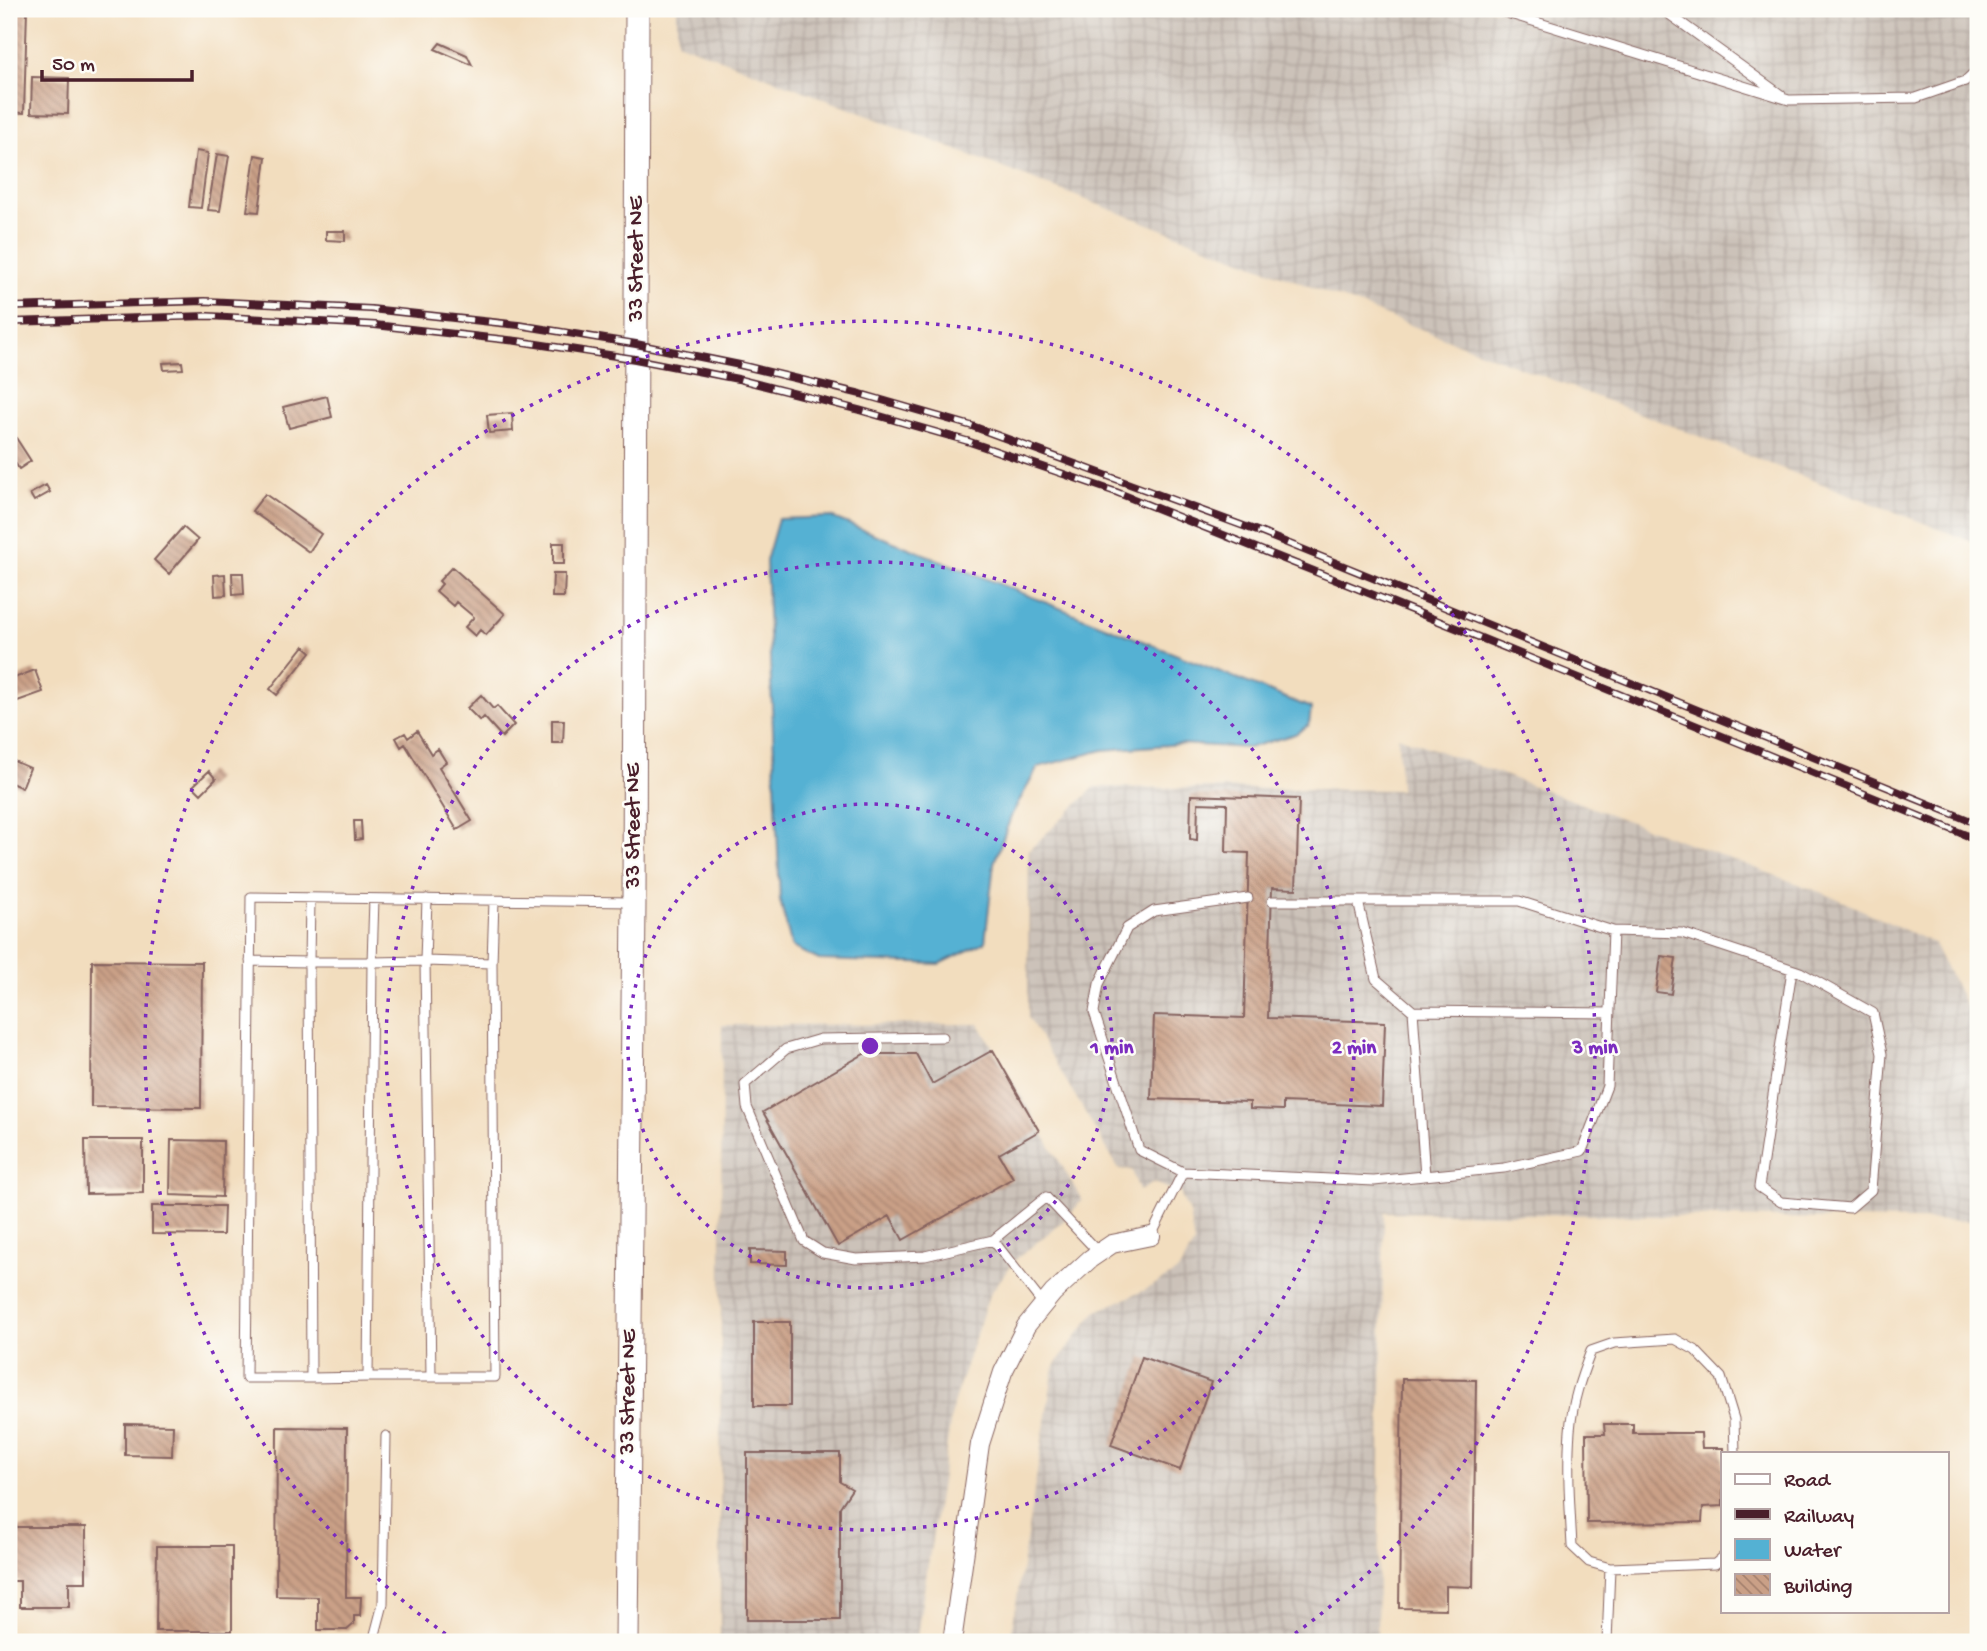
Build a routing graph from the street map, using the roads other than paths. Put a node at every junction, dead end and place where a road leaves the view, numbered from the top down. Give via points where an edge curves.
1 (637, 9) edge
2 (1494, 9) edge
3 (1662, 9) edge
4 (1978, 69) edge
5 (1788, 100) junction
6 (310, 898) junction
7 (1248, 898) dead end
8 (374, 899) junction
9 (427, 899) junction
10 (494, 900) junction
11 (1272, 901) dead end
12 (1358, 901) junction
13 (634, 902) junction
14 (1613, 931) junction
15 (250, 961) junction
16 (425, 961) junction
17 (309, 962) junction
18 (372, 962) junction
19 (492, 963) junction
20 (1792, 970) junction
21 (1413, 1011) junction
22 (1610, 1013) junction
23 (943, 1037) dead end
24 (1182, 1172) junction
25 (1425, 1176) junction
26 (1151, 1236) joint
27 (993, 1240) junction
28 (1099, 1253) junction
29 (1043, 1304) junction
30 (368, 1377) junction
31 (431, 1377) junction
32 (311, 1378) junction
33 (386, 1436) dead end
34 (1735, 1452) edge
35 (1721, 1559) edge
36 (1609, 1568) junction
37 (373, 1642) edge
38 (627, 1642) edge
39 (952, 1642) edge
40 (1607, 1642) edge

1 - 13 street, 33 Street NE
2 - 5 lane
3 - 5 lane
4 - 5 lane via 1965,81 1916,98
6 - 8 lane
6 - 15 lane via 251,897
6 - 17 lane
7 - 24 lane via 1154,911 1127,928 1099,984 1094,1012 1139,1150
8 - 9 lane
8 - 18 lane
9 - 10 lane
9 - 16 lane
10 - 13 lane
10 - 19 lane
11 - 12 lane
12 - 14 lane via 1519,901
12 - 21 lane via 1376,979
13 - 38 street, 33 Street NE
14 - 20 lane via 1682,933
14 - 22 lane
15 - 17 lane
15 - 32 lane via 246,1378
16 - 18 lane
16 - 19 lane
16 - 31 lane
17 - 18 lane
17 - 32 lane
18 - 30 lane
19 - 31 lane via 495,1377
20 - 20 lane via 1873,1013 1882,1054 1871,1190 1850,1208 1780,1202 1759,1187
21 - 22 lane
21 - 25 lane
22 - 25 lane via 1607,1086 1582,1151 1504,1168
23 - 27 lane via 820,1039 786,1049 745,1084 747,1107 804,1241 822,1253 856,1259 925,1256
24 - 25 lane via 1374,1181
24 - 26 lane
26 - 28 street via 1112,1244
27 - 28 lane via 1046,1197
27 - 29 lane
28 - 29 street
29 - 39 street via 1003,1372 980,1444
30 - 31 lane
30 - 32 lane
33 - 37 lane via 383,1604
34 - 36 lane via 1734,1419 1721,1377 1695,1350 1675,1339 1614,1343 1591,1351 1570,1429 1572,1546 1589,1562
35 - 36 lane via 1716,1564
36 - 40 lane

